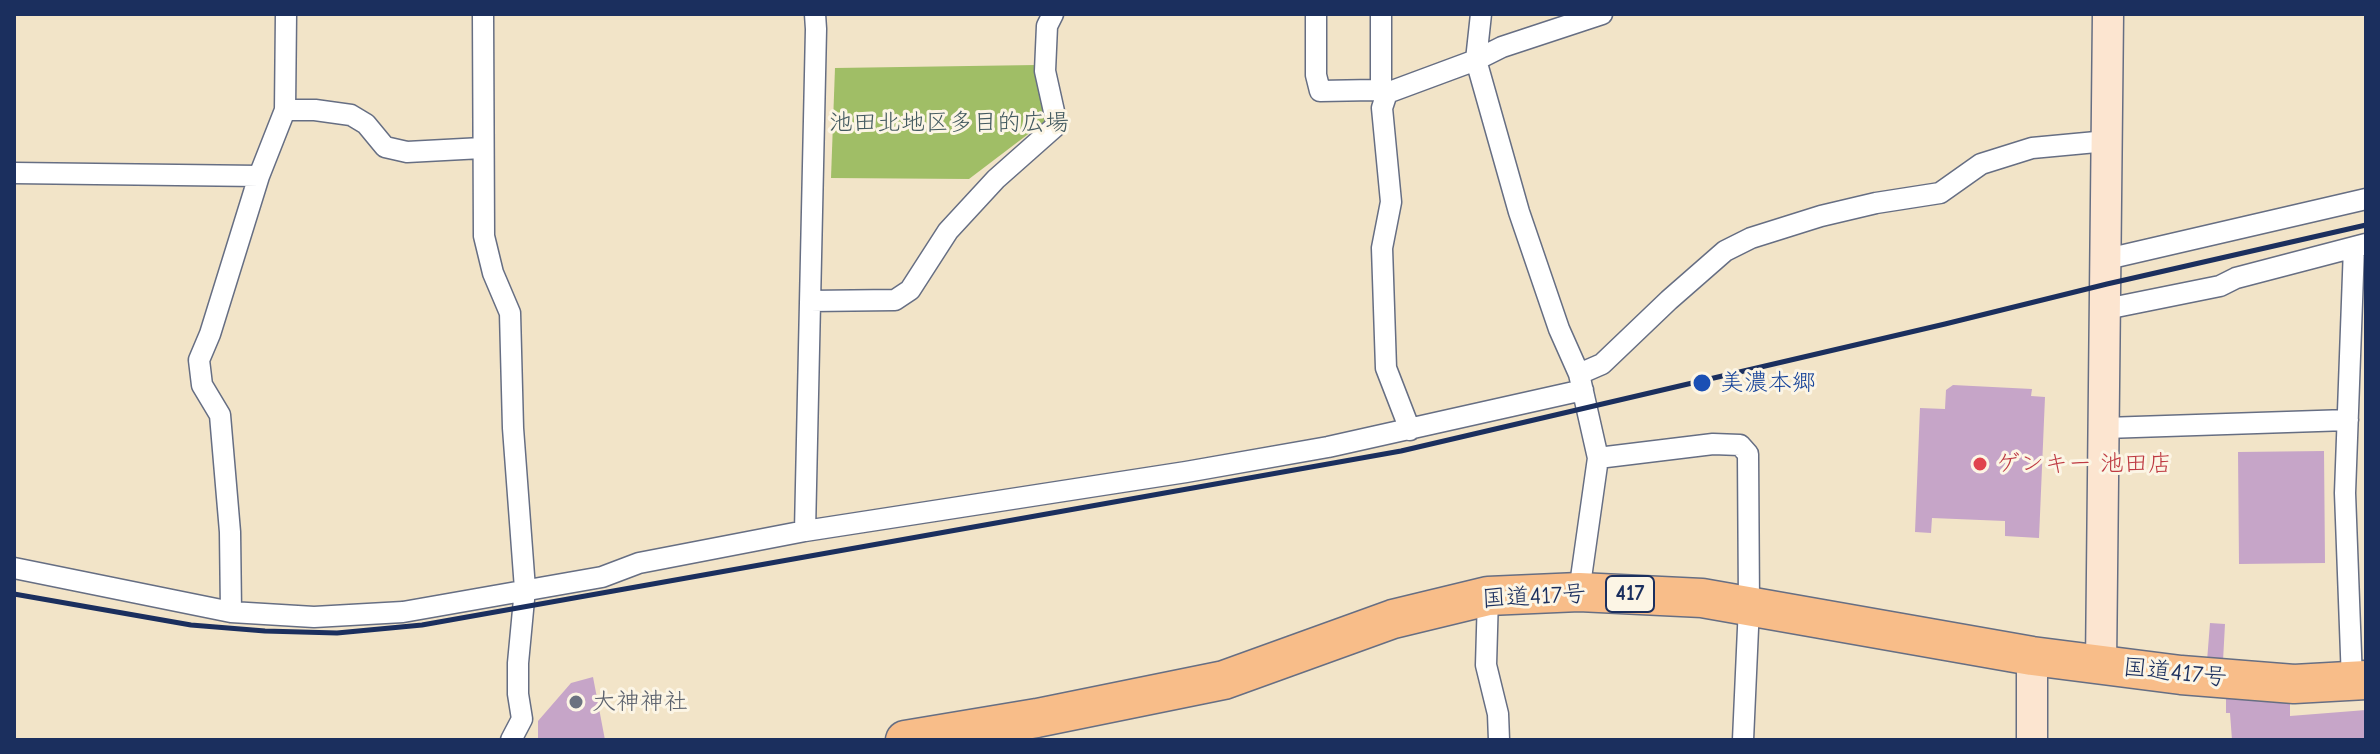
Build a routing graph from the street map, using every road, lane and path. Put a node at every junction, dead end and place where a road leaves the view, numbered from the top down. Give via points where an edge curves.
1 (286, 14) edge
2 (483, 14) edge
3 (815, 14) edge
4 (1053, 14) edge
5 (1316, 14) edge
6 (1381, 14) edge
7 (1481, 14) edge
8 (1602, 14) edge
9 (2108, 14) edge
10 (1476, 60) junction
11 (1384, 90) junction
12 (285, 110) junction
13 (2107, 141) junction
14 (482, 148) junction
15 (14, 173) edge
16 (259, 176) junction
17 (2366, 199) edge
18 (2360, 246) edge
19 (2107, 259) junction
20 (810, 301) junction
21 (2106, 309) junction
22 (1581, 382) junction
23 (2348, 420) junction
24 (2105, 428) junction
25 (1410, 430) junction
26 (1598, 458) junction
27 (805, 531) junction
28 (14, 568) edge
29 (525, 589) junction
30 (1579, 592) junction
31 (1488, 596) junction
32 (1749, 606) junction
33 (231, 612) junction
34 (2032, 656) junction
35 (2101, 665) junction
36 (2359, 681) edge
37 (1037, 729) edge
38 (511, 740) edge
39 (905, 740) edge
40 (1499, 740) edge
41 (1743, 740) edge
42 (2032, 740) edge

1 - 12 street
2 - 14 street
3 - 20 street
4 - 20 street via 1047,26 1045,71 1057,125 948,231 910,290 895,300
5 - 11 street via 1320,91
6 - 11 street
7 - 10 street
8 - 10 street
9 - 13 street
10 - 11 street
10 - 22 street via 1519,212
11 - 25 street via 1391,202 1382,248 1386,368
12 - 14 street via 351,115 385,147 407,152
12 - 16 street
13 - 19 street
13 - 22 street via 2032,148 1981,164 1940,193 1821,216 1751,238 1725,251
14 - 29 street via 484,236 510,313
15 - 16 street
16 - 33 street via 199,360 202,385 220,415
17 - 19 street
18 - 21 street via 2220,286
18 - 23 street
19 - 21 street
20 - 27 street
21 - 24 street
22 - 25 street
22 - 26 street
23 - 24 street
23 - 36 street via 2345,493
24 - 35 street
25 - 27 street via 1186,472
26 - 30 street
26 - 32 street via 1740,445 1748,454
27 - 29 street
28 - 33 street
29 - 33 street via 403,612 314,617
29 - 38 street via 518,663 522,719
30 - 31 highway, 国道417号 / 417
30 - 32 highway, 国道417号 / 417 via 1702,598
31 - 37 highway, 国道417号 / 417 via 1393,619 1224,680
31 - 40 street via 1486,665
32 - 34 highway, 国道417号 / 417
32 - 41 street
34 - 35 highway, 国道417号 / 417
34 - 42 street
35 - 36 highway, 国道417号 / 417 via 2294,684
37 - 39 highway, 国道417号 / 417

